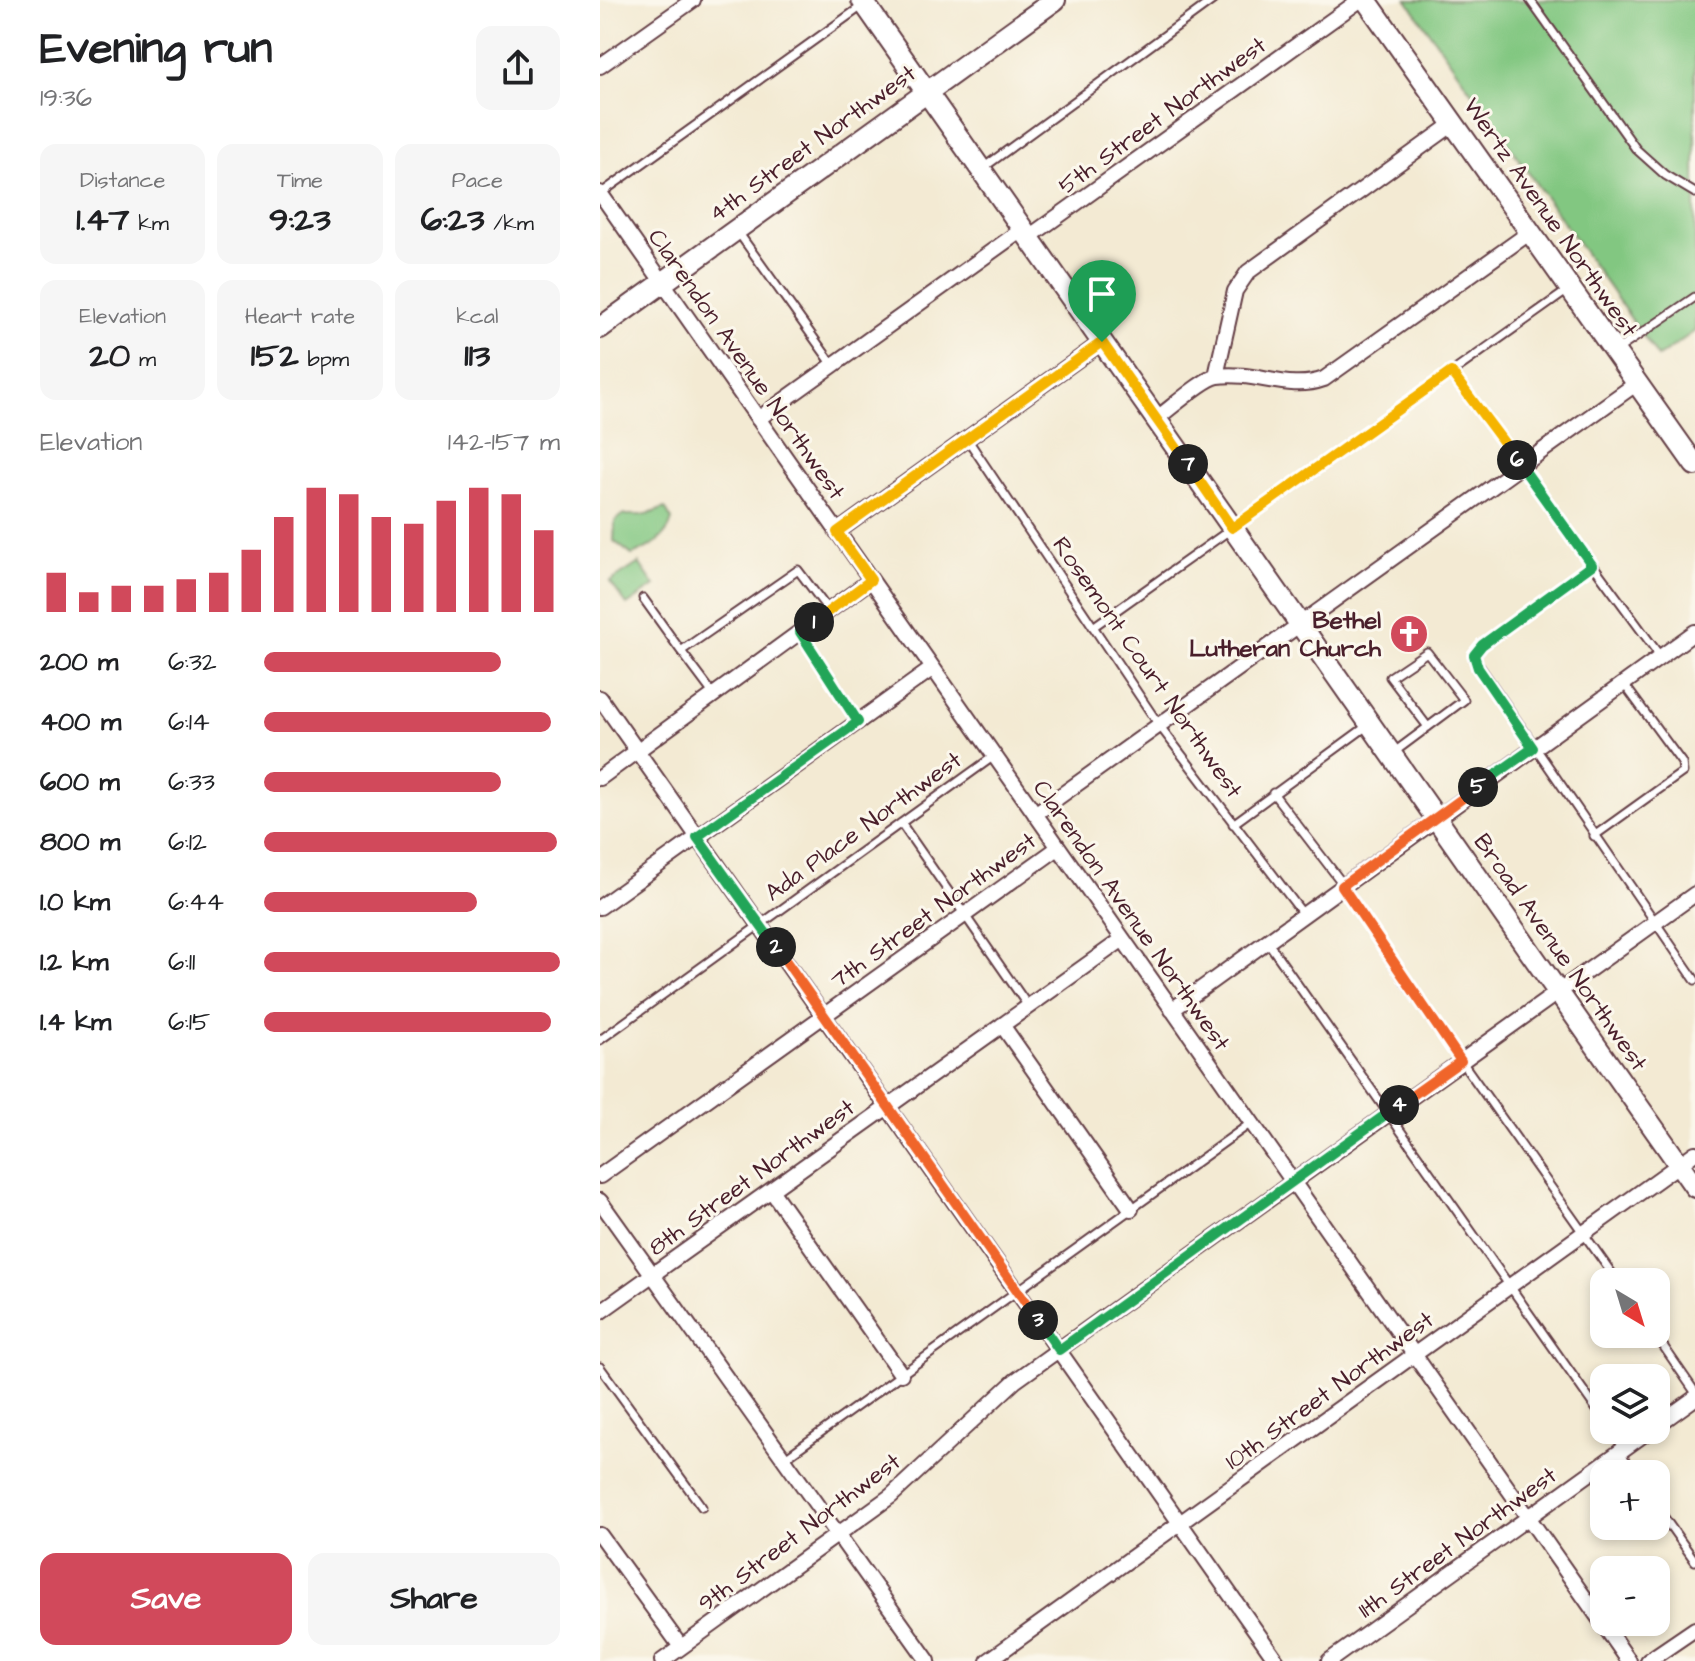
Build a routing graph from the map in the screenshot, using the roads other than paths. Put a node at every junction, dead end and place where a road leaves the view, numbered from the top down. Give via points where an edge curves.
1 (693, 0) edge
2 (1055, 0) edge
3 (1213, 0) edge
4 (1363, 0) edge
5 (1530, 0) edge
6 (866, 1) edge
7 (600, 66) edge
8 (927, 93) junction
9 (1453, 124) junction
10 (981, 169) junction
11 (600, 193) edge
12 (1695, 193) edge
13 (737, 230) junction
14 (1026, 233) junction
15 (1529, 233) junction
16 (663, 283) junction
17 (1569, 288) junction
18 (1695, 297) edge
19 (600, 328) edge
20 (1102, 342) junction
21 (1615, 352) junction
22 (833, 365) junction
23 (1451, 372) junction
24 (1216, 376) junction
25 (1637, 383) junction
26 (758, 419) junction
27 (1156, 419) junction
28 (967, 438) junction
29 (1695, 465) edge
30 (1521, 466) junction
31 (1232, 528) junction
32 (837, 532) junction
33 (1592, 565) junction
34 (871, 580) junction
35 (643, 598) dead end
36 (829, 611) junction
37 (1301, 625) junction
38 (1093, 627) junction
39 (800, 632) junction
40 (1695, 632) edge
41 (681, 651) junction
42 (1660, 656) junction
43 (933, 668) junction
44 (1623, 683) junction
45 (714, 695) junction
46 (600, 698) edge
47 (858, 722) junction
48 (1370, 724) junction
49 (1159, 725) junction
50 (1428, 727) junction
51 (1533, 748) junction
52 (638, 751) junction
53 (1391, 755) junction
54 (994, 756) junction
55 (600, 778) edge
56 (1273, 793) junction
57 (1035, 814) junction
58 (1435, 817) junction
59 (901, 823) junction
60 (1233, 824) junction
61 (1594, 836) junction
62 (697, 837) junction
63 (1058, 848) junction
64 (1342, 886) junction
65 (1695, 894) edge
66 (600, 907) edge
67 (1303, 914) junction
68 (963, 916) junction
69 (1655, 923) junction
70 (760, 925) junction
71 (1123, 939) junction
72 (1267, 941) junction
73 (1695, 980) edge
74 (1557, 991) junction
75 (1028, 1006) junction
76 (1172, 1010) junction
77 (825, 1015) junction
78 (1002, 1025) junction
79 (600, 1040) edge
80 (1461, 1061) junction
81 (888, 1106) junction
82 (1388, 1113) junction
83 (1251, 1122) junction
84 (1687, 1159) edge
85 (600, 1176) edge
86 (1293, 1183) junction
87 (1695, 1187) edge
88 (771, 1190) junction
89 (600, 1201) edge
90 (1131, 1209) junction
91 (1584, 1233) junction
92 (1608, 1268) edge
93 (654, 1274) junction
94 (1510, 1287) junction
95 (1018, 1291) junction
96 (600, 1312) edge
97 (1664, 1348) edge
98 (1059, 1350) junction
99 (1414, 1356) junction
100 (600, 1367) edge
101 (901, 1374) junction
102 (1695, 1395) edge
103 (1590, 1400) edge
104 (1670, 1415) edge
105 (1619, 1444) edge
106 (1630, 1444) edge
107 (1622, 1450) junction
108 (785, 1458) junction
109 (1627, 1460) edge
110 (702, 1507) dead end
111 (1528, 1518) junction
112 (1180, 1523) junction
113 (1670, 1526) edge
114 (600, 1535) edge
115 (840, 1535) junction
116 (1695, 1561) edge
117 (1695, 1629) edge
118 (681, 1647) junction
119 (662, 1661) edge
120 (928, 1661) edge
121 (988, 1661) edge
122 (1277, 1661) edge
123 (1329, 1661) edge
124 (1629, 1661) edge
125 (1648, 1661) edge

1 - 7 street
2 - 8 street, 4th Street Northwest
3 - 10 lane
4 - 9 street, Wertz Avenue Northwest
4 - 14 street, 5th Street Northwest
5 - 12 lane via 1636,149
6 - 8 street, Broad Avenue Northwest
6 - 11 lane
8 - 10 street, Broad Avenue Northwest
8 - 13 street, 4th Street Northwest
9 - 15 street, Wertz Avenue Northwest
9 - 24 street via 1248,272 1235,291
10 - 14 street, Broad Avenue Northwest
11 - 16 street, Clarendon Avenue Northwest
13 - 16 street, 4th Street Northwest
13 - 22 lane
14 - 20 street, Broad Avenue Northwest
14 - 22 street, 5th Street Northwest
15 - 17 street, Wertz Avenue Northwest
15 - 24 street via 1324,379 1289,386
16 - 19 street, 4th Street Northwest
16 - 26 street, Clarendon Avenue Northwest
17 - 21 street, Wertz Avenue Northwest
17 - 23 lane
18 - 21 lane
20 - 27 street, Broad Avenue Northwest
20 - 28 street
21 - 25 street, Wertz Avenue Northwest
22 - 26 street, 5th Street Northwest
23 - 30 lane
23 - 31 lane
24 - 27 street
25 - 29 street, Wertz Avenue Northwest
25 - 30 street, 7th Street Northwest
26 - 32 street, Clarendon Avenue Northwest
27 - 31 street, Broad Avenue Northwest
28 - 32 street
28 - 38 lane, Rosemont Court Northwest
30 - 33 lane
30 - 37 street, 7th Street Northwest
31 - 37 street, Broad Avenue Northwest
31 - 38 lane
32 - 34 street, Clarendon Avenue Northwest
33 - 42 lane
33 - 51 lane via 1474,655
34 - 36 street
34 - 43 street, Clarendon Avenue Northwest
35 - 41 lane
36 - 39 street
36 - 41 lane via 798,570
37 - 48 street, Broad Avenue Northwest
37 - 49 street, 7th Street Northwest
38 - 49 lane, Rosemont Court Northwest
39 - 45 street
39 - 47 lane
40 - 42 street
41 - 45 lane
42 - 44 street
43 - 47 street
43 - 54 street, Clarendon Avenue Northwest
44 - 51 street
44 - 61 lane via 1683,772
45 - 52 street
46 - 52 street
47 - 62 street
48 - 53 street, Broad Avenue Northwest
48 - 56 lane
49 - 57 street, 7th Street Northwest
49 - 60 lane, Rosemont Court Northwest
50 - 50 lane via 1464,700 1427,652 1390,677
50 - 53 lane
51 - 58 street
51 - 61 lane
52 - 55 street
52 - 62 street
53 - 58 street, Broad Avenue Northwest
54 - 57 street, Clarendon Avenue Northwest
54 - 59 lane, Ada Place Northwest
56 - 60 lane
56 - 64 lane
57 - 63 street, Clarendon Avenue Northwest
58 - 64 street
58 - 74 street, Broad Avenue Northwest
59 - 68 lane
59 - 70 lane, Ada Place Northwest
60 - 67 lane, Rosemont Court Northwest
61 - 69 lane
62 - 66 street
62 - 70 street
63 - 68 street, 7th Street Northwest
63 - 71 street, Clarendon Avenue Northwest
64 - 67 street
64 - 80 lane
65 - 69 street, 9th Street Northwest
67 - 72 street
68 - 75 lane
68 - 77 street, 7th Street Northwest
69 - 73 lane
69 - 74 street, 9th Street Northwest
70 - 77 street
70 - 79 lane, Ada Place Northwest
71 - 75 street, 8th Street Northwest
71 - 76 street, Clarendon Avenue Northwest
72 - 76 street
72 - 82 lane
74 - 80 street, 9th Street Northwest
74 - 84 street, Broad Avenue Northwest
75 - 78 street, 8th Street Northwest
76 - 83 street, Clarendon Avenue Northwest
77 - 81 street
77 - 85 street, 7th Street Northwest
78 - 81 street, 8th Street Northwest
78 - 90 street
80 - 82 street, 9th Street Northwest
80 - 91 lane
81 - 88 street, 8th Street Northwest
81 - 95 street
82 - 86 street, 9th Street Northwest
82 - 94 lane
83 - 86 street, Clarendon Avenue Northwest
83 - 90 lane
84 - 87 street, Broad Avenue Northwest
84 - 91 street, 10th Street Northwest
86 - 98 street, 9th Street Northwest
86 - 99 street, Clarendon Avenue Northwest
88 - 93 street, 8th Street Northwest
88 - 101 street
89 - 93 street
90 - 95 lane
91 - 92 lane
91 - 94 street, 10th Street Northwest
93 - 96 street, 8th Street Northwest
93 - 108 street
94 - 99 street, 10th Street Northwest
94 - 103 lane
95 - 98 street
95 - 101 lane
97 - 102 lane
98 - 112 street
98 - 115 street, 9th Street Northwest via 1015,1381 891,1496
99 - 111 street, Clarendon Avenue Northwest
99 - 112 street, 10th Street Northwest
100 - 110 lane
101 - 108 lane
102 - 104 street
105 - 107 lane
106 - 107 street, 11th Street Northwest
107 - 109 lane
107 - 111 street, 11th Street Northwest
108 - 115 street
111 - 123 street, 11th Street Northwest
111 - 124 street, Clarendon Avenue Northwest
112 - 121 street, 10th Street Northwest
112 - 122 street
113 - 116 lane
114 - 118 street
115 - 118 street, 9th Street Northwest
115 - 120 street
117 - 125 street
118 - 119 street, 9th Street Northwest

